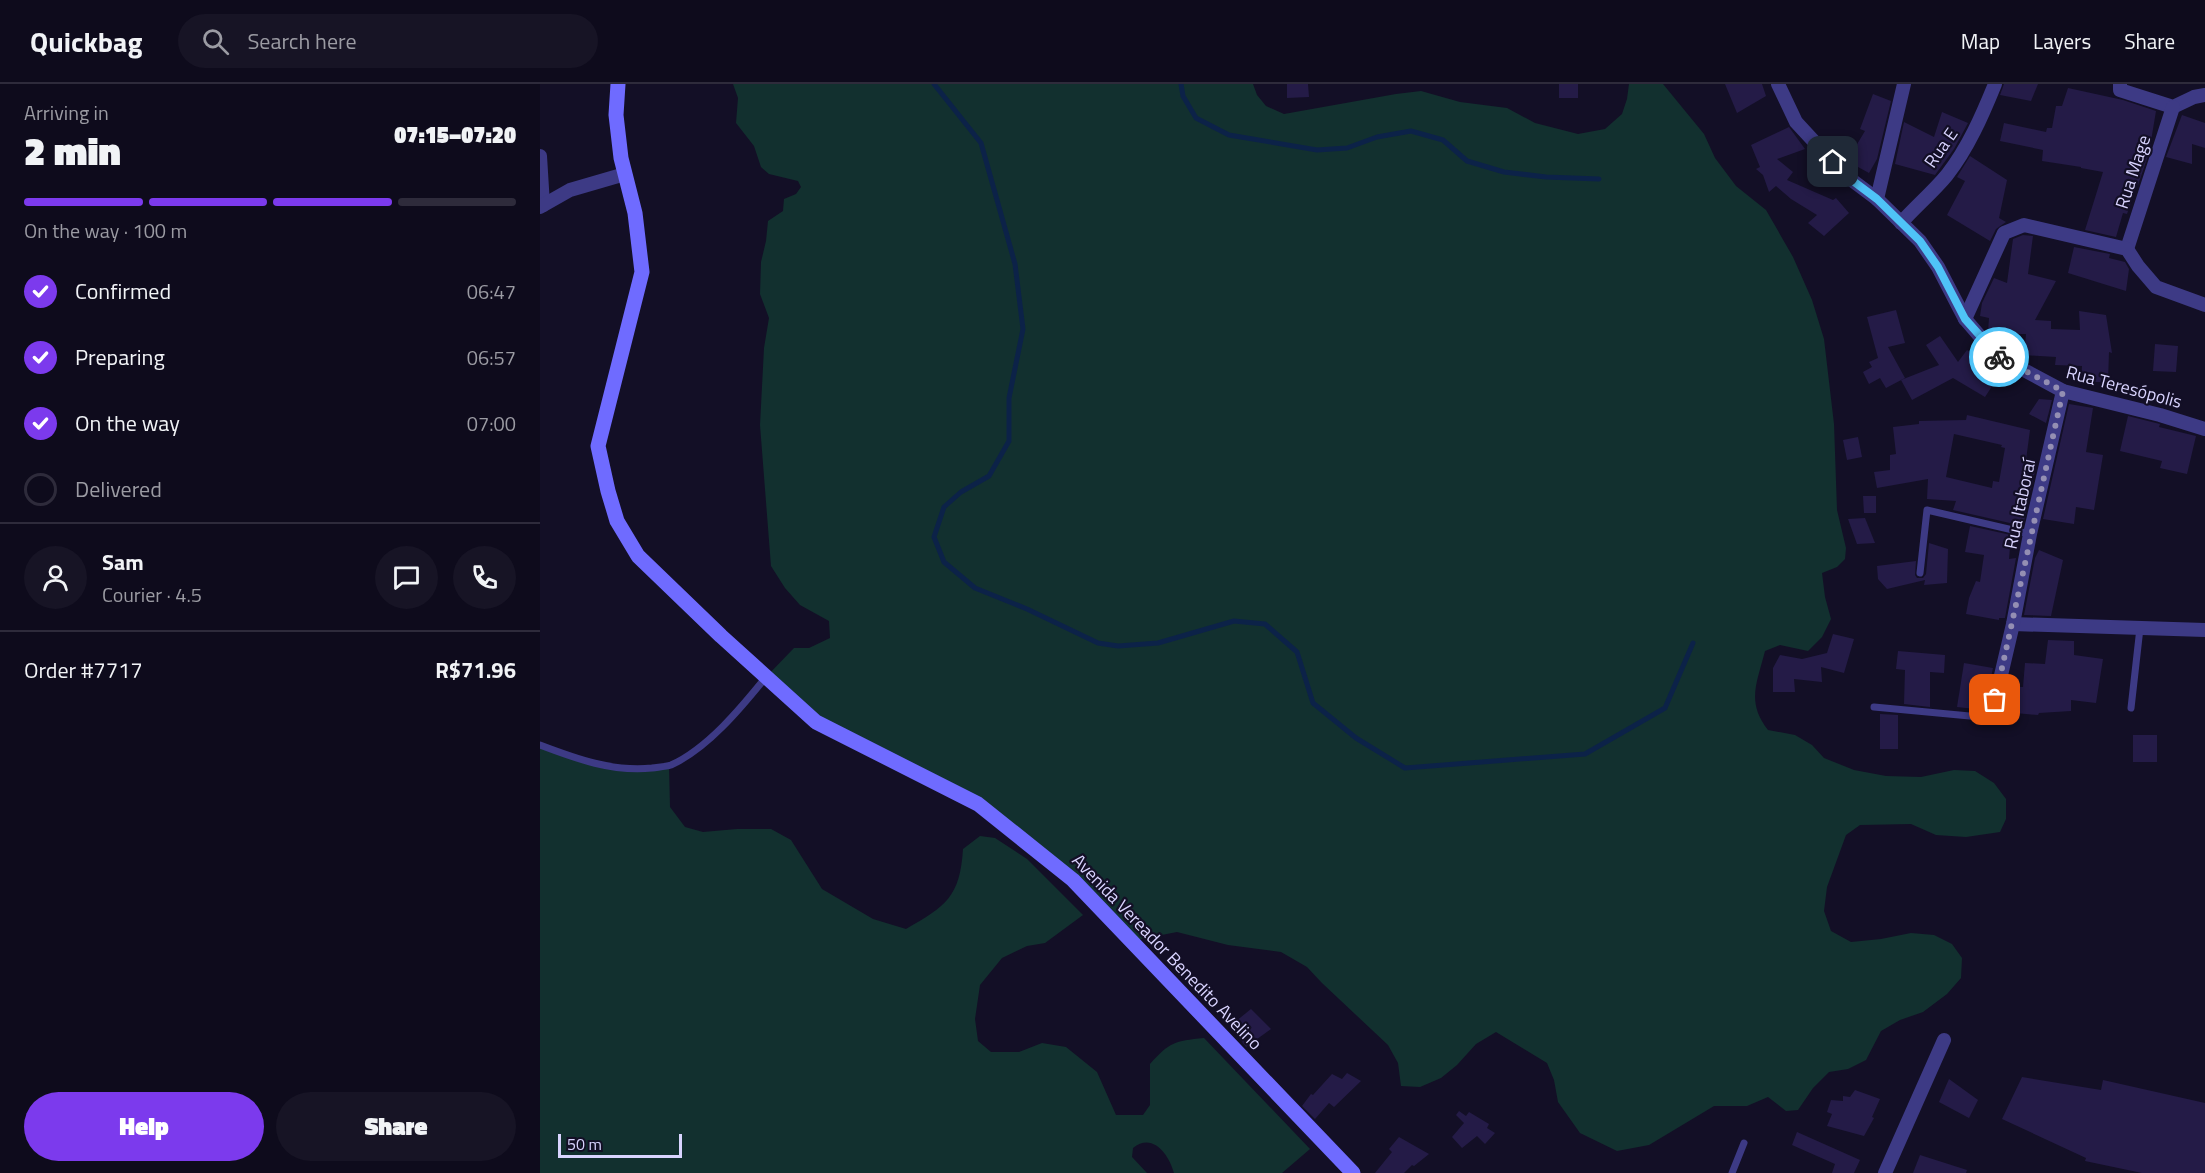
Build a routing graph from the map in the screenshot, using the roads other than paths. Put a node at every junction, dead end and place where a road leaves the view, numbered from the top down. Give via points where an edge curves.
1 (618, 84) edge
2 (1778, 84) edge
3 (1904, 84) edge
4 (1995, 84) edge
5 (2120, 84) edge
6 (2205, 95) edge
7 (2173, 107) junction
8 (540, 156) edge
9 (625, 174) junction
10 (1877, 199) junction
11 (542, 206) edge
12 (1901, 223) junction
13 (2127, 249) junction
14 (2205, 304) edge
15 (1965, 319) junction
16 (2063, 391) junction
17 (2205, 429) edge
18 (2031, 534) junction
19 (1920, 573) dead end
20 (2013, 624) junction
21 (2140, 628) junction
22 (2205, 630) edge
23 (766, 678) junction
24 (1875, 707) dead end
25 (2131, 708) dead end
26 (1991, 718) joint
27 (540, 745) edge
28 (1944, 1040) dead end
29 (1744, 1143) dead end
30 (1353, 1173) edge
31 (1732, 1173) edge
32 (1885, 1173) edge

1 - 9 main road, Avenida Vereador Benedito Avelino via 616,115
2 - 10 street, Rua Teresópolis via 1796,122 1845,175
3 - 10 street
4 - 12 street, Rua E via 1958,160
5 - 7 street via 2120,90
6 - 7 street
7 - 13 street, Rua Mage
8 - 11 street
9 - 11 street via 570,190
9 - 23 main road, Avenida Vereador Benedito Avelino via 642,272 598,446 608,491 617,521 638,556
10 - 12 street, Rua Teresópolis
12 - 15 street, Rua Teresópolis via 1938,267
13 - 14 street via 2156,287
13 - 15 street via 2024,225 2004,232
15 - 16 street, Rua Teresópolis via 1996,356
16 - 17 street, Rua Teresópolis
16 - 18 street, Rua Itaboraí
18 - 19 lane via 1927,510
18 - 20 street, Rua Itaboraí
20 - 21 street
20 - 26 street, Rua Itaboraí
21 - 22 street
21 - 25 lane
23 - 27 lane via 743,706 699,747 669,766 630,770 580,760
23 - 30 main road, Avenida Vereador Benedito Avelino via 816,722 978,804 1073,880
24 - 26 lane
28 - 32 street
29 - 31 lane

